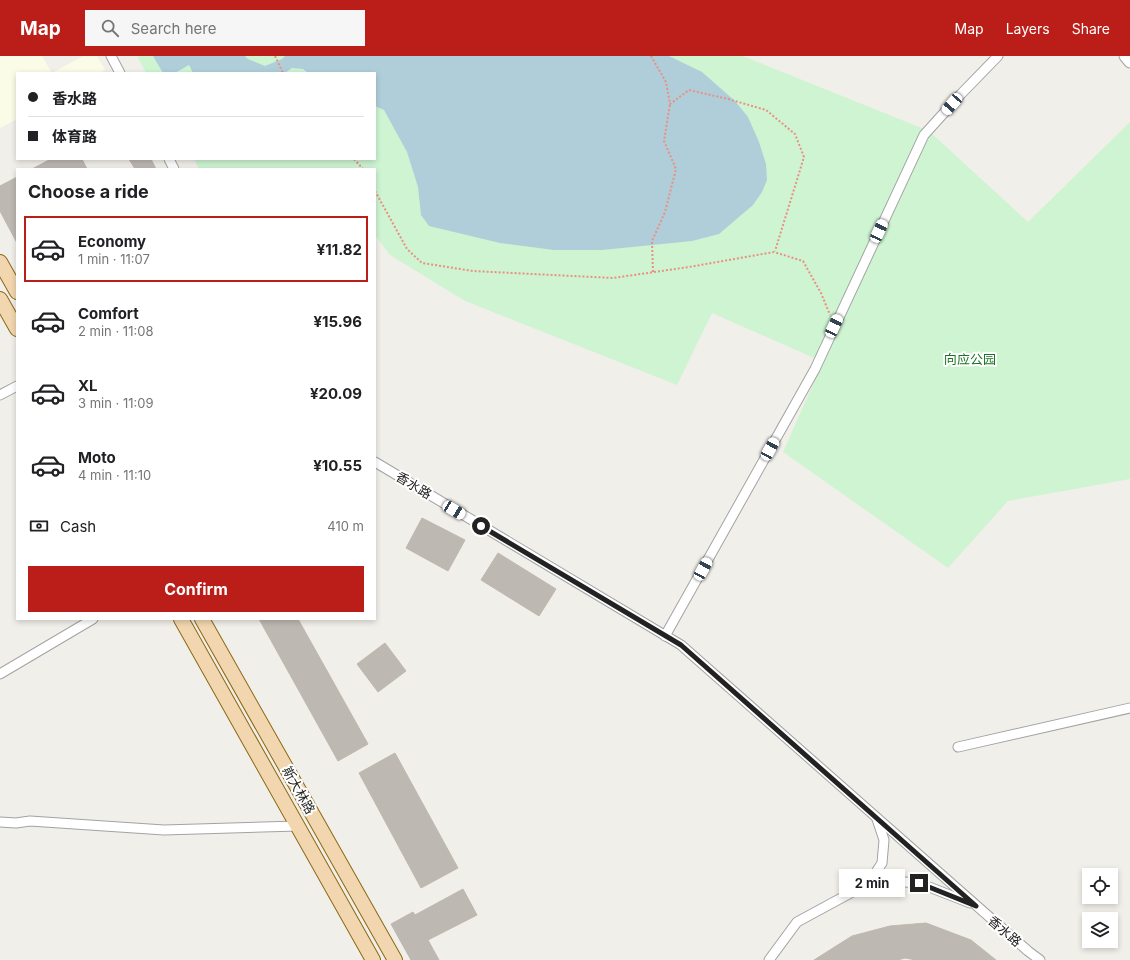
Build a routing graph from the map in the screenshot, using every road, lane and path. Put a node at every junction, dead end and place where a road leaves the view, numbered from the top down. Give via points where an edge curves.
1 (110, 56) edge
2 (275, 56) edge
3 (651, 56) edge
4 (998, 56) edge
5 (1125, 56) edge
6 (1130, 62) edge
7 (119, 72) edge
8 (283, 72) edge
9 (670, 104) junction
10 (355, 160) edge
11 (362, 168) edge
12 (376, 193) edge
13 (774, 252) junction
14 (0, 262) edge
15 (653, 272) junction
16 (16, 290) edge
17 (0, 299) edge
18 (834, 326) junction
19 (16, 327) edge
20 (16, 387) edge
21 (0, 395) edge
22 (376, 463) edge
23 (91, 620) edge
24 (182, 620) edge
25 (203, 620) edge
26 (665, 636) junction
27 (0, 674) edge
28 (1130, 708) edge
29 (958, 747) dead end
30 (877, 819) junction
31 (0, 822) edge
32 (298, 826) junction
33 (869, 883) junction
34 (976, 906) junction
35 (373, 960) edge
36 (395, 960) edge
37 (769, 960) edge
38 (1040, 960) edge

1 - 7 street
2 - 8 path
3 - 9 path via 666,82
4 - 18 street via 924,135
5 - 6 street
9 - 13 path via 689,90 728,99 766,110 795,134 804,157
9 - 15 path via 664,141 676,170 666,212 652,241
10 - 11 path
12 - 15 path via 407,249 422,263 473,271 613,278
13 - 15 path
13 - 18 path via 803,261 821,293
14 - 16 main road
17 - 19 main road
18 - 26 street via 815,369
20 - 21 street
22 - 26 street, 香水路
23 - 27 street
24 - 32 main road, 斯大林路
25 - 36 main road, 斯大林路
26 - 30 street, 香水路 via 681,645
28 - 29 street
30 - 33 street via 884,840 882,863
30 - 34 street, 香水路
31 - 32 street via 30,821 164,830
32 - 35 main road, 斯大林路
33 - 34 street via 919,883
33 - 37 street via 797,922
34 - 38 street, 香水路

